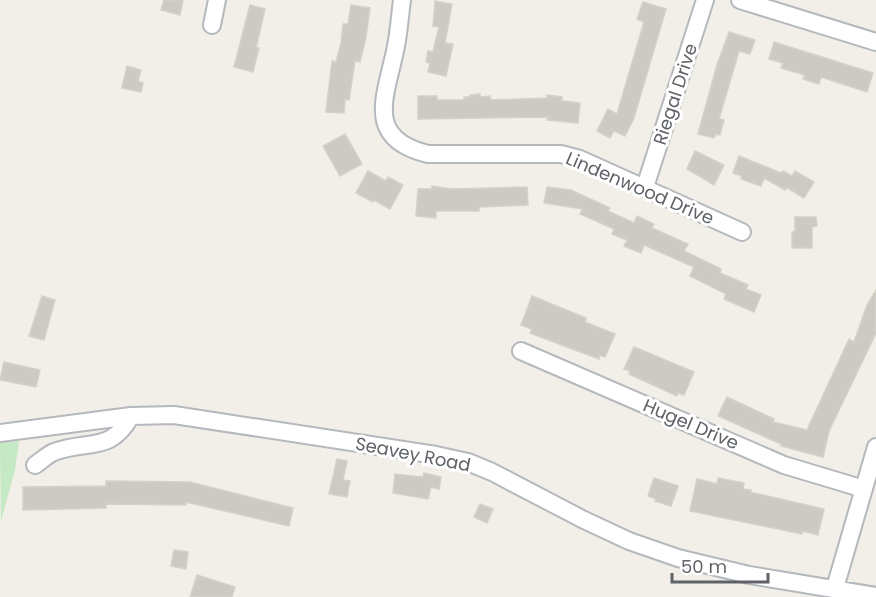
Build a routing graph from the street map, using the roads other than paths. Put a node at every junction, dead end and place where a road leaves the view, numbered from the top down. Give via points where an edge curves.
1 (217, 0) edge
2 (402, 0) edge
3 (705, 0) edge
4 (740, 0) edge
5 (212, 25) dead end
6 (876, 42) edge
7 (645, 188) junction
8 (742, 232) dead end
9 (521, 351) dead end
10 (131, 416) junction
11 (0, 433) edge
12 (876, 447) edge
13 (35, 465) dead end
14 (864, 489) junction
15 (835, 588) junction
16 (876, 597) edge

1 - 5 street
2 - 7 street, Lindenwood Drive via 384,108 385,121 398,142 428,154 561,154
3 - 7 street, Riegal Drive
4 - 6 street
7 - 8 street, Lindenwood Drive
9 - 14 street, Hugel Drive via 784,465
10 - 11 street, Seavey Road
10 - 13 street via 123,431 110,440 53,452
10 - 15 street, Seavey Road via 211,420 436,454 492,472 629,541 678,558 749,575
12 - 14 street
14 - 15 street
15 - 16 street, Seavey Road

